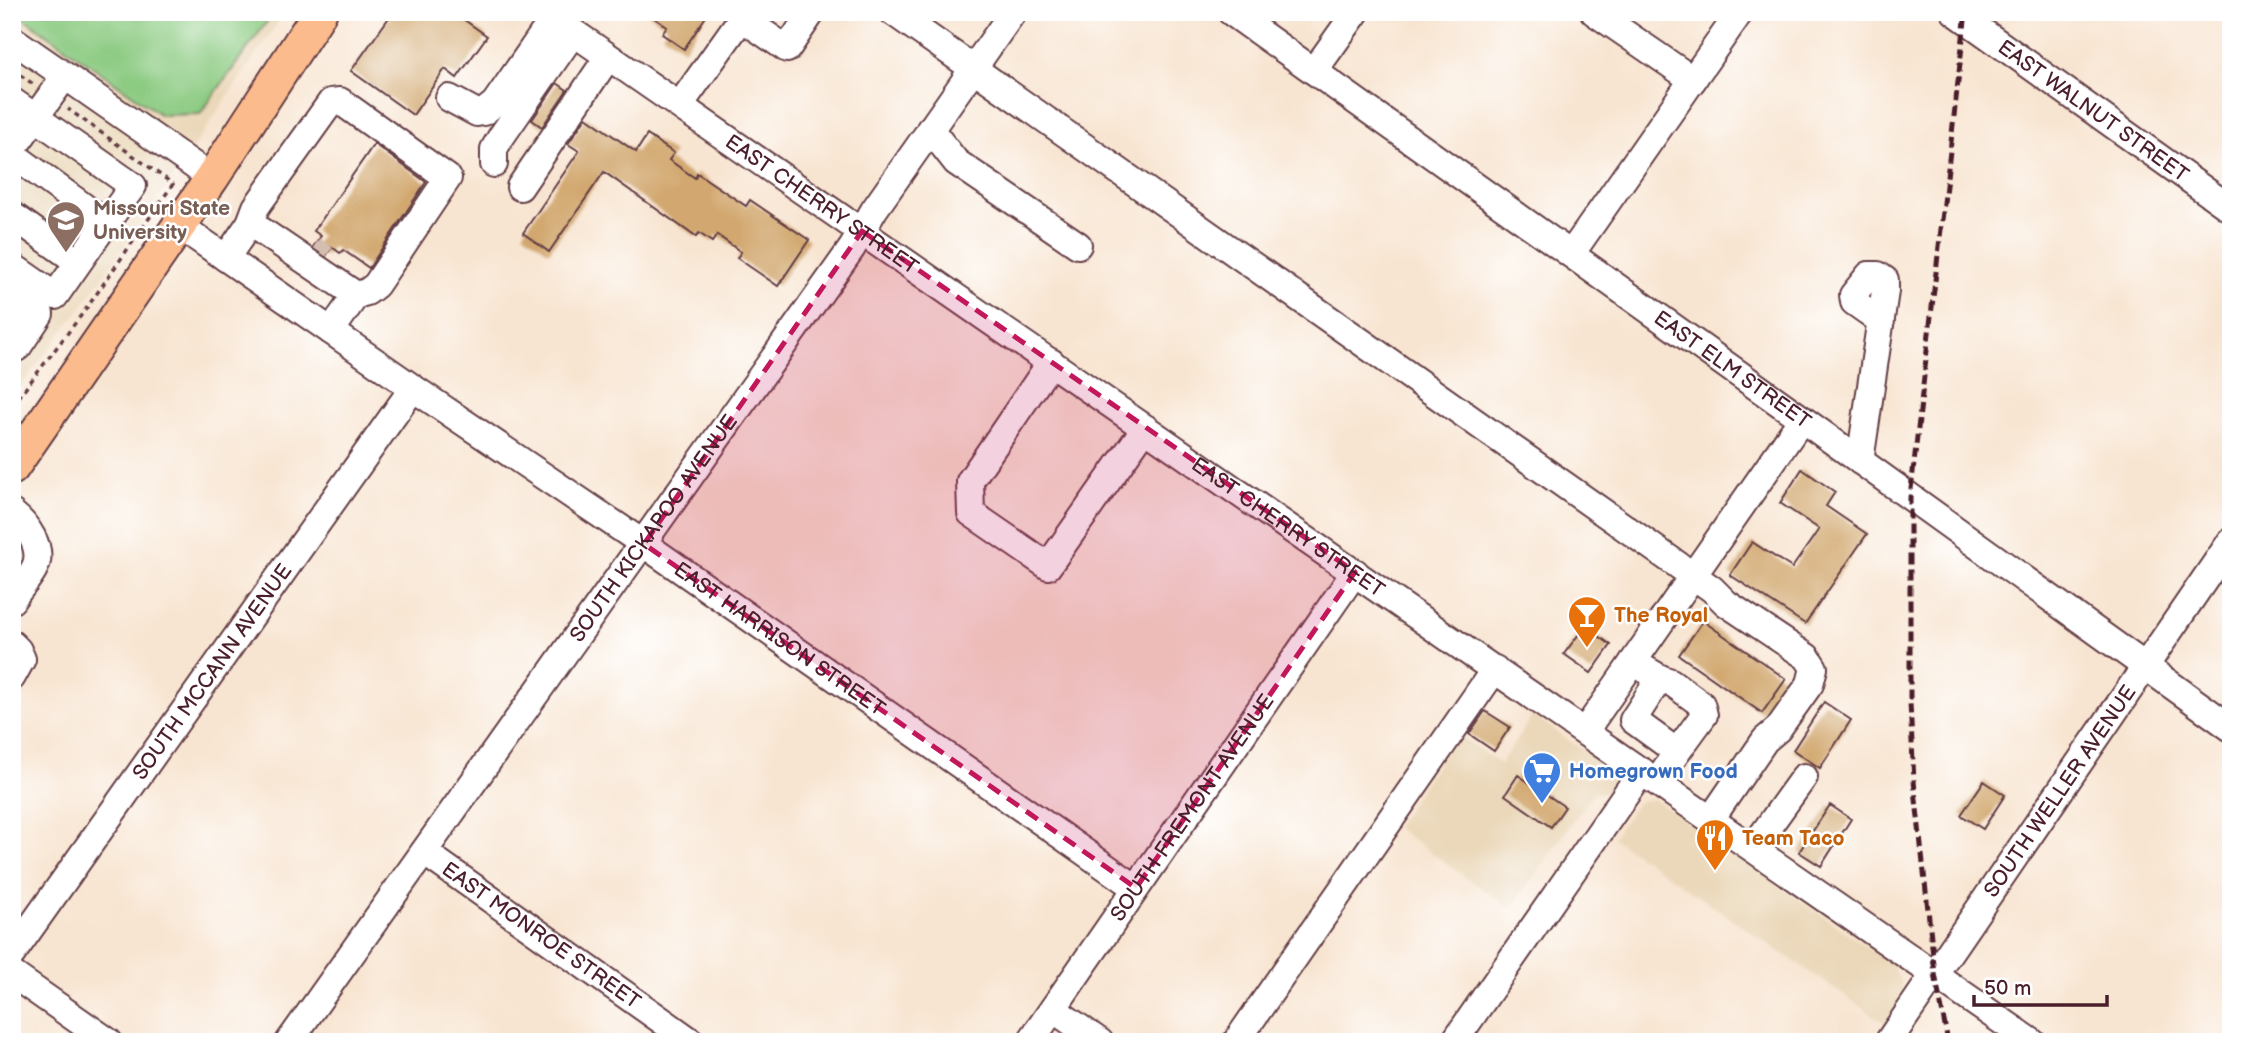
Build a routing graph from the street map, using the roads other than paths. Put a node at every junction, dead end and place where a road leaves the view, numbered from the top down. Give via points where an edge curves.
1 (320, 12) edge
2 (812, 12) edge
3 (893, 12) edge
4 (1013, 12) edge
5 (1231, 12) edge
6 (1356, 12) edge
7 (1594, 12) edge
8 (1740, 12) edge
9 (1955, 12) edge
10 (744, 15) edge
11 (563, 21) edge
12 (12, 39) edge
13 (608, 57) junction
14 (972, 70) junction
15 (1314, 71) junction
16 (65, 76) junction
17 (1693, 80) junction
18 (449, 98) dead end
19 (12, 101) edge
20 (680, 105) junction
21 (35, 117) junction
22 (930, 129) junction
23 (12, 152) edge
24 (494, 164) dead end
25 (212, 178) junction
26 (520, 187) dead end
27 (2227, 198) edge
28 (12, 215) edge
29 (106, 223) junction
30 (250, 223) junction
31 (180, 226) junction
32 (862, 231) junction
33 (275, 240) junction
34 (1078, 245) dead end
35 (1571, 254) junction
36 (226, 258) junction
37 (78, 262) junction
38 (12, 266) edge
39 (346, 288) junction
40 (12, 292) edge
41 (1881, 321) dead end
42 (331, 331) junction
43 (12, 350) edge
44 (1051, 362) junction
45 (413, 388) junction
46 (1802, 419) junction
47 (1145, 428) junction
48 (1860, 461) junction
49 (12, 468) edge
50 (12, 513) edge
51 (2231, 541) edge
52 (644, 544) junction
53 (1355, 572) junction
54 (1693, 576) junction
55 (12, 600) edge
56 (12, 644) edge
57 (1633, 662) junction
58 (2143, 666) junction
59 (1496, 669) junction
60 (12, 677) edge
61 (1660, 678) junction
62 (2231, 729) edge
63 (1585, 731) junction
64 (1677, 752) junction
65 (1650, 776) junction
66 (1804, 777) dead end
67 (1711, 819) junction
68 (1753, 848) junction
69 (424, 852) junction
70 (1136, 887) junction
71 (12, 954) edge
72 (12, 974) edge
73 (1935, 974) junction
74 (1053, 1009) junction
75 (676, 1038) edge
76 (109, 1042) edge
77 (289, 1042) edge
78 (1030, 1042) edge
79 (1100, 1042) edge
80 (1236, 1042) edge
81 (1454, 1042) edge
82 (1888, 1042) edge
83 (2032, 1042) edge

1 - 25 main road
2 - 10 street via 787,49
3 - 14 street
4 - 14 street, SOUTH KICKAPOO AVENUE
5 - 15 street, EAST ELM STREET
6 - 15 street
7 - 17 street
8 - 17 street
9 - 27 street, EAST WALNUT STREET
10 - 20 street
11 - 13 street, EAST CHERRY STREET
11 - 18 street via 488,109 477,113
11 - 24 street via 494,149
12 - 16 street
13 - 20 street, EAST CHERRY STREET
13 - 26 street
14 - 22 street, SOUTH KICKAPOO AVENUE
14 - 54 street
15 - 35 street, EAST ELM STREET
16 - 21 street
16 - 25 street
17 - 35 street
19 - 21 street
20 - 32 street, EAST CHERRY STREET
21 - 23 street
21 - 29 street via 133,186
22 - 32 street, SOUTH KICKAPOO AVENUE
22 - 34 street via 957,162
23 - 29 street
25 - 31 main road
28 - 37 street
29 - 37 street
30 - 33 street
30 - 36 street
30 - 39 street via 256,207 331,102 340,101 448,178 376,285 367,292
31 - 36 street, EAST HARRISON STREET
31 - 49 main road
32 - 44 street, EAST CHERRY STREET
32 - 52 street, SOUTH KICKAPOO AVENUE
33 - 39 street
33 - 39 street via 305,245 318,253
35 - 46 street, EAST ELM STREET
36 - 42 street, EAST HARRISON STREET
37 - 38 street via 55,296
39 - 42 street
40 - 43 street via 40,314
41 - 48 street
42 - 45 street, EAST HARRISON STREET
44 - 47 street, EAST CHERRY STREET
44 - 47 street via 970,481 971,513 1048,566
45 - 52 street, EAST HARRISON STREET
45 - 71 street, SOUTH MCCANN AVENUE
46 - 48 street, EAST ELM STREET
46 - 54 street
47 - 53 street, EAST CHERRY STREET
48 - 58 street, EAST ELM STREET
50 - 55 street via 29,530 37,558
51 - 58 street, SOUTH WELLER AVENUE
52 - 69 street, SOUTH KICKAPOO AVENUE
52 - 70 street, EAST HARRISON STREET
53 - 59 street, EAST CHERRY STREET
53 - 70 street, SOUTH FREMONT AVENUE
54 - 57 street
54 - 67 street via 1807,657 1814,668 1810,684
56 - 60 street via 22,659
57 - 61 street
57 - 63 street
58 - 62 street, EAST ELM STREET
58 - 73 street, SOUTH WELLER AVENUE
59 - 63 street, EAST CHERRY STREET
59 - 80 street
61 - 64 street via 1633,720
61 - 64 street via 1701,704 1704,715
63 - 65 street, EAST CHERRY STREET
64 - 65 street
65 - 67 street, EAST CHERRY STREET
65 - 81 street
66 - 68 street
67 - 68 street, EAST CHERRY STREET
68 - 73 street, EAST CHERRY STREET
69 - 75 street, EAST MONROE STREET
69 - 77 street, SOUTH KICKAPOO AVENUE
70 - 74 street, SOUTH FREMONT AVENUE
72 - 76 street
73 - 82 street, SOUTH WELLER AVENUE
73 - 83 street, EAST CHERRY STREET
74 - 78 street, SOUTH FREMONT AVENUE
74 - 79 street

